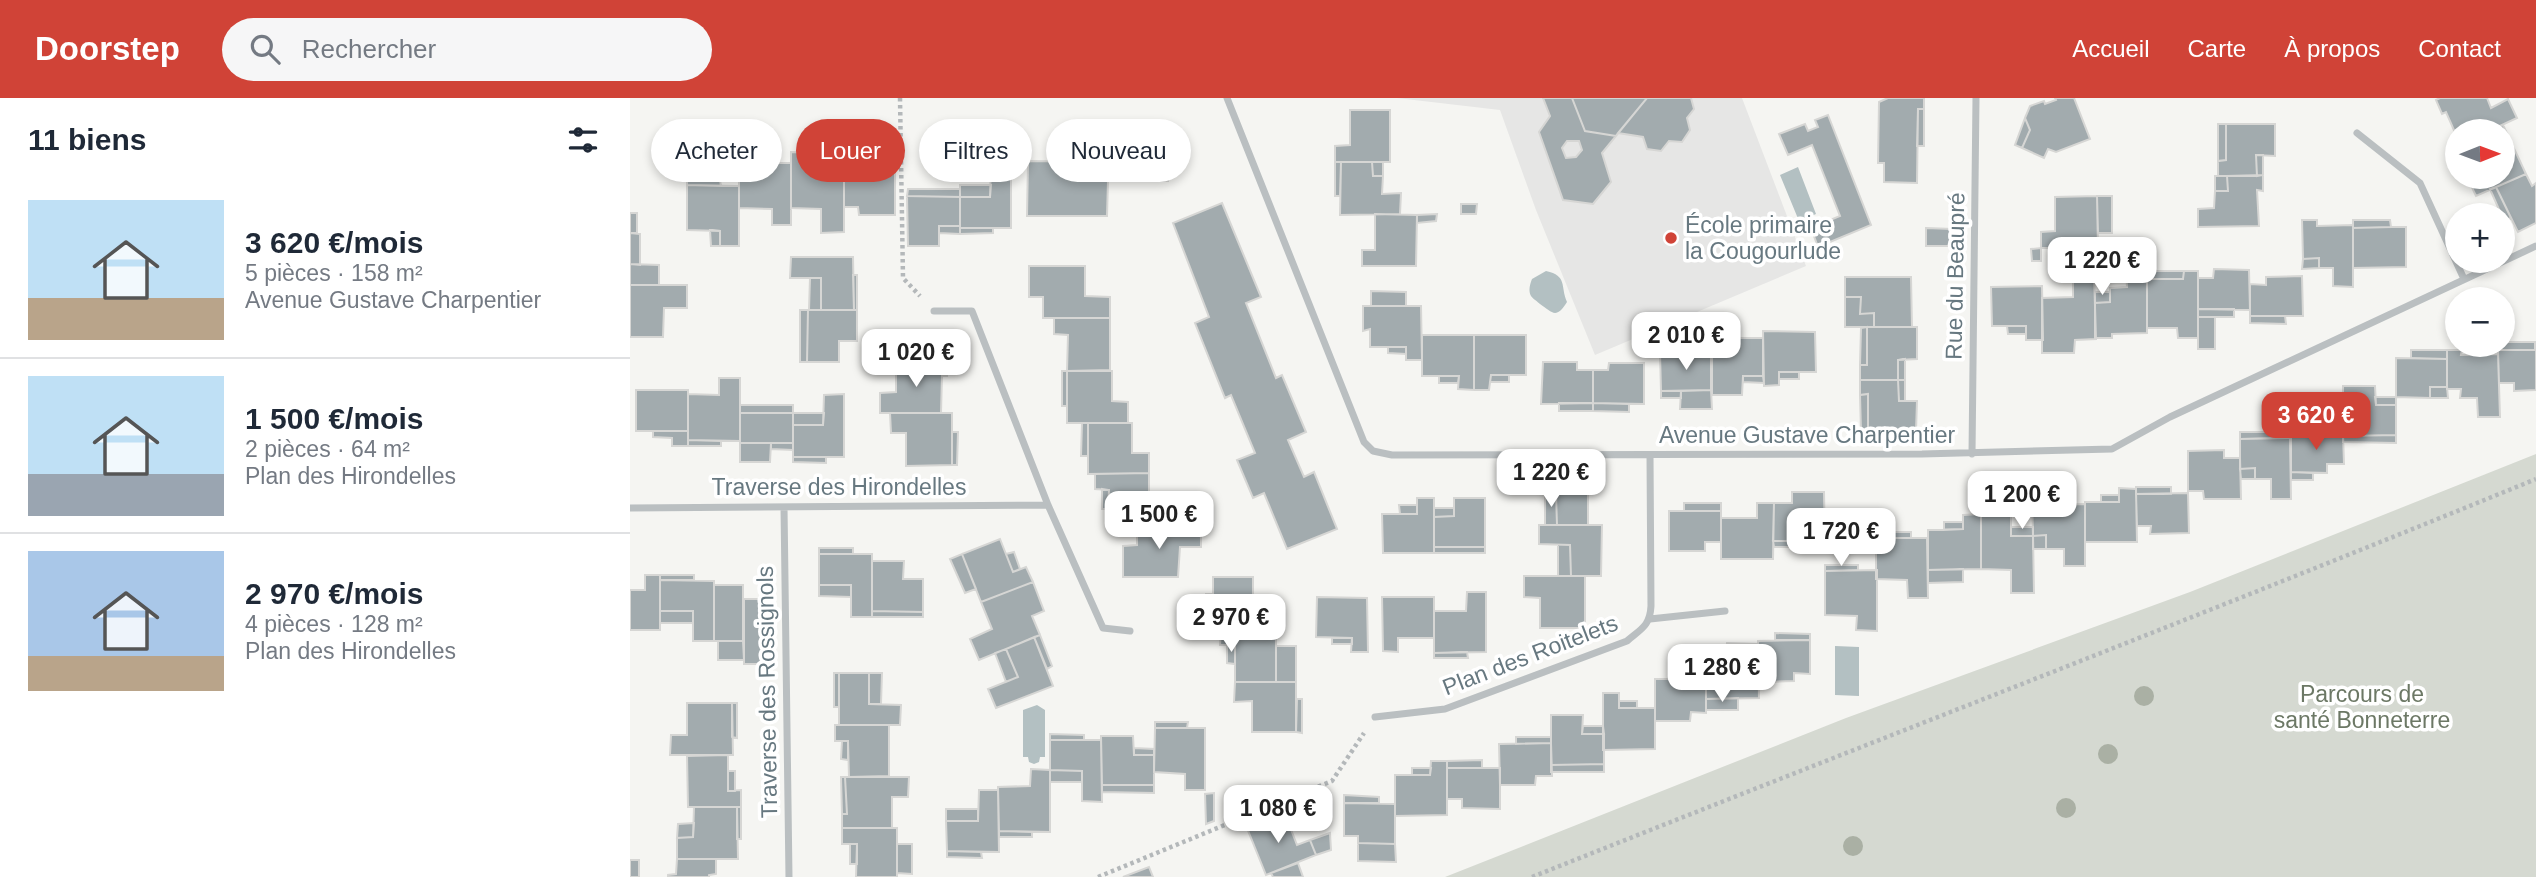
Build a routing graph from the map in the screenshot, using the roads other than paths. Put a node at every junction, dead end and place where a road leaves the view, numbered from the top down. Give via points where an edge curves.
1 (1227, 98) edge
2 (1976, 98) edge
3 (2357, 133) dead end
4 (2536, 246) edge
5 (2464, 279) junction
6 (934, 311) road end
7 (1972, 454) junction
8 (1650, 455) junction
9 (1048, 505) junction
10 (784, 507) junction
11 (630, 508) edge
12 (1725, 611) dead end
13 (1650, 619) junction
14 (1130, 631) dead end
15 (1375, 717) road end
16 (789, 877) edge

1 - 8 street, Avenue Gustave Charpentier via 1364,442 1373,451 1392,455
2 - 7 street, Rue du Beaupré
3 - 5 street via 2420,183
4 - 5 street, Avenue Gustave Charpentier
5 - 7 street, Avenue Gustave Charpentier via 2170,417 2112,449
6 - 9 street via 972,312
7 - 8 street, Avenue Gustave Charpentier
8 - 13 street, Plan des Roitelets
9 - 10 street, Traverse des Hirondelles
9 - 14 street via 1103,628
10 - 11 street, Traverse des Hirondelles
10 - 16 street, Traverse des Rossignols
12 - 13 street, Plan des Roitelets
13 - 15 street, Plan des Roitelets via 1627,641 1445,709

